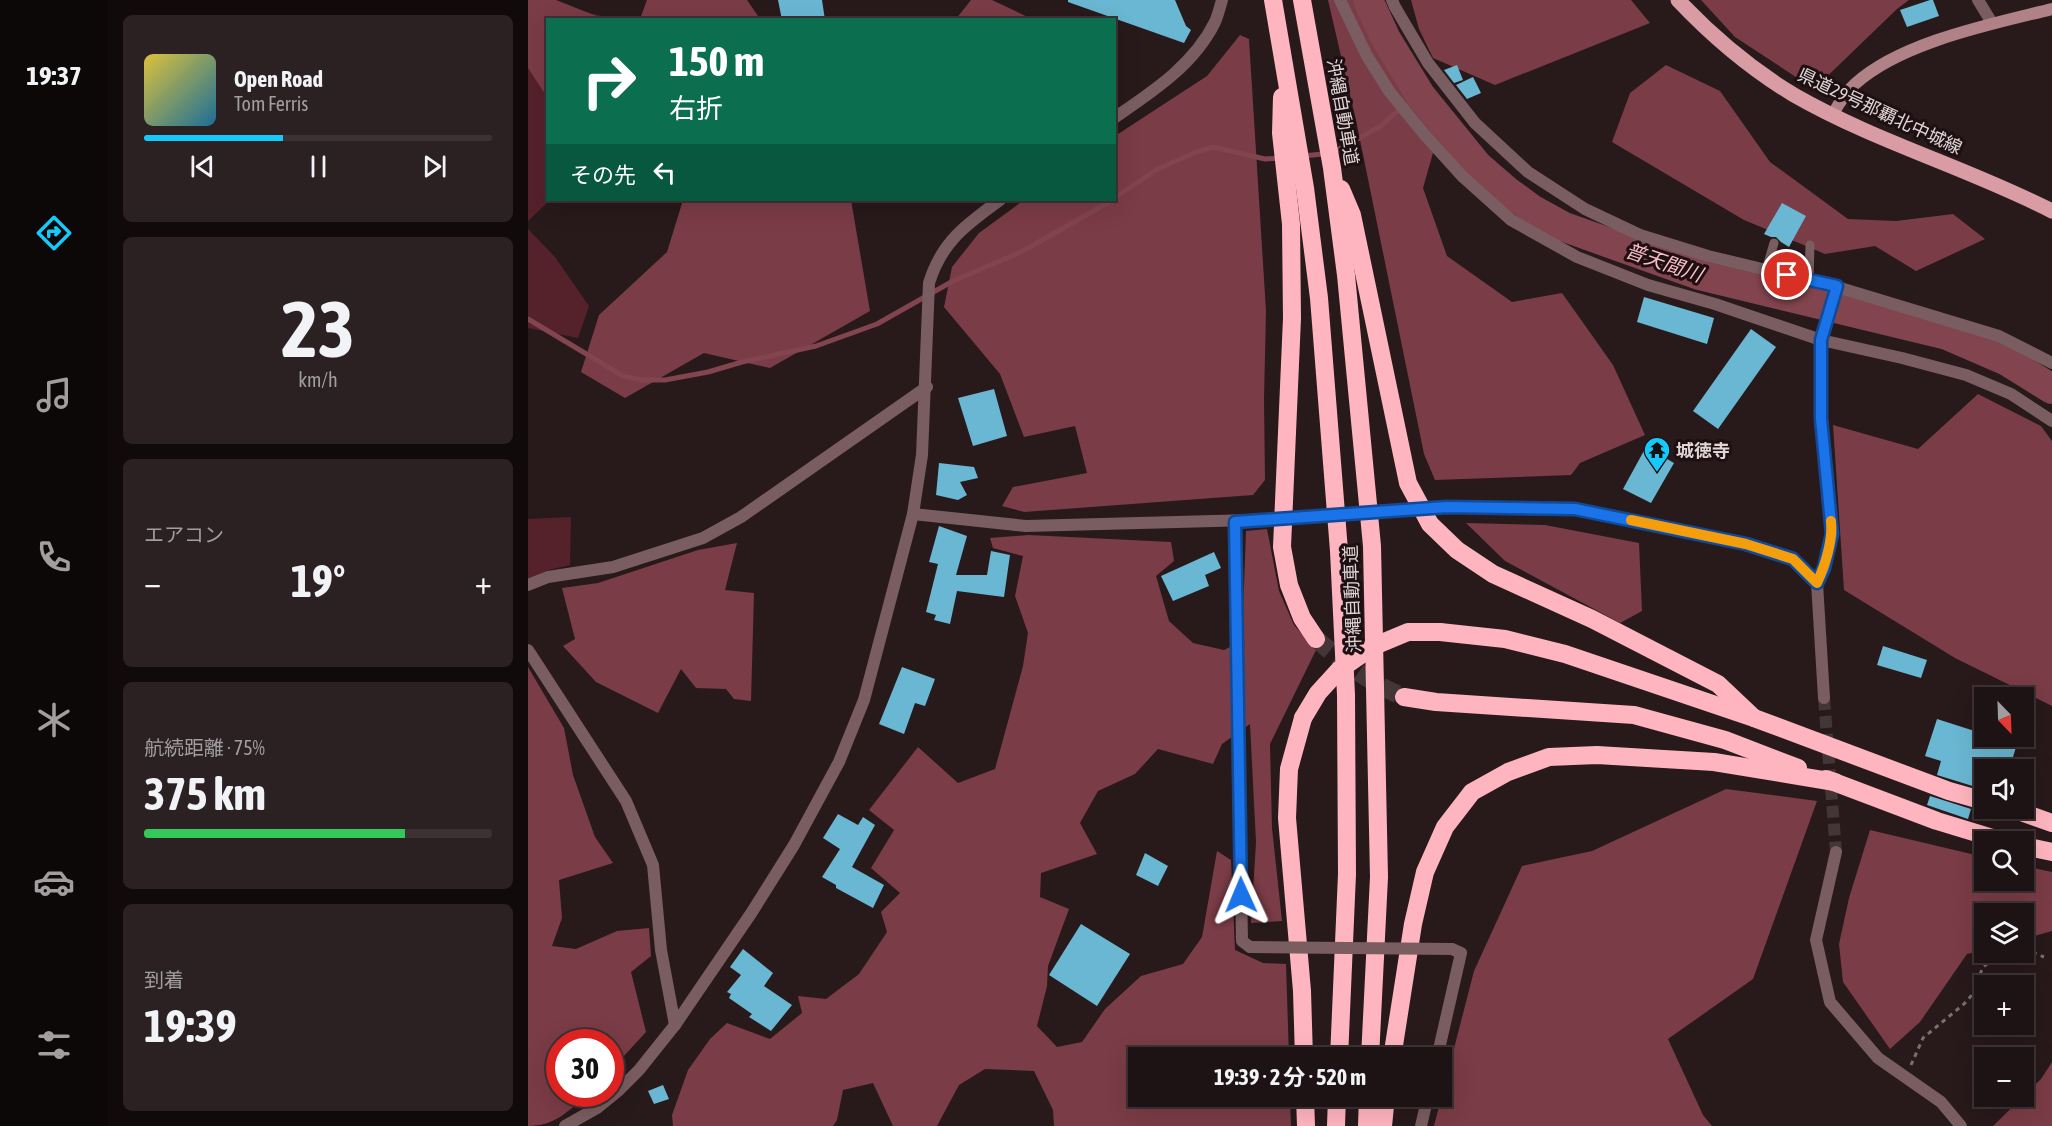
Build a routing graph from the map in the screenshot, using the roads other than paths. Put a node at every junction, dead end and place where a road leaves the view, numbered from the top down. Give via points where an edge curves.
1 (1222, 0) edge
2 (1273, 0) edge
3 (1302, 0) edge
4 (1340, 0) edge
5 (1392, 0) edge
6 (1678, 0) edge
7 (1978, 0) edge
8 (2052, 9) edge
9 (1992, 23) junction
10 (1283, 53) junction
11 (1833, 114) junction
12 (1116, 116) edge
13 (1332, 168) junction
14 (999, 201) edge
15 (2052, 211) edge
16 (1774, 243) dead end
17 (1810, 245) dead end
18 (1766, 270) junction
19 (1809, 280) junction
20 (1836, 287) junction
21 (1821, 340) junction
22 (2052, 363) edge
23 (927, 387) junction
24 (2052, 422) edge
25 (913, 514) junction
26 (1235, 522) junction
27 (1817, 583) junction
28 (528, 585) edge
29 (1317, 639) tunnel mouth
30 (528, 650) edge
31 (1404, 697) tunnel mouth
32 (1824, 698) tunnel mouth
33 (1754, 718) junction
34 (1835, 782) junction
35 (1974, 798) edge
36 (2034, 816) edge
37 (2052, 822) edge
38 (1974, 832) edge
39 (2034, 848) edge
40 (1836, 852) tunnel mouth
41 (2052, 852) edge
42 (675, 1025) junction
43 (1304, 1047) edge
44 (1339, 1047) edge
45 (1370, 1047) edge
46 (1394, 1047) edge
47 (1440, 1047) edge
48 (1305, 1107) edge
49 (1337, 1107) edge
50 (1368, 1107) edge
51 (1385, 1107) edge
52 (1425, 1107) edge
53 (565, 1126) edge
54 (1306, 1126) edge
55 (1336, 1126) edge
56 (1367, 1126) edge
57 (1383, 1126) edge
58 (1421, 1126) edge
59 (1961, 1126) edge

1 - 12 street via 1215,22 1192,56 1160,86
2 - 10 highway, 沖縄自動車道
3 - 13 highway, 沖縄自動車道
4 - 21 street via 1367,56 1396,99 1461,176 1511,220 1578,257 1648,285
5 - 18 street via 1428,63 1475,123 1528,172 1585,209 1640,235
6 - 11 main road, 県道29号那覇北中城線 via 1758,71
7 - 9 street
8 - 9 main road
9 - 11 main road via 1914,49 1882,66 1856,84
10 - 29 highway via 1281,134 1291,224 1292,318 1282,547 1289,585 1302,618
10 - 44 highway, 沖縄自動車道 via 1319,298 1339,551 1346,695 1347,874
11 - 15 main road, 県道29号那覇北中城線
13 - 33 highway via 1352,215 1408,483 1430,524 1457,550 1493,574 1718,684
13 - 45 highway, 沖縄自動車道 via 1372,546 1378,877
14 - 23 street via 961,229 935,264 929,284
16 - 18 lane
17 - 19 lane
18 - 19 street
19 - 20 street
20 - 21 street
20 - 22 street via 1999,336
21 - 24 street via 1966,375 2011,394
21 - 27 street via 1821,419 1832,534
23 - 25 street
23 - 28 street via 722,529 613,567 548,577
25 - 26 street via 1026,526
25 - 42 street via 864,700 838,762 794,845
26 - 27 street, bridge via 1447,507 1575,509 1746,544 1793,559
26 - 47 street, bridge via 1242,941 1250,947 1452,949 1461,953
27 - 32 street
30 - 42 street via 626,801 653,865 661,950
31 - 34 highway via 1634,715 1725,740
33 - 35 highway
33 - 43 highway, bridge via 1566,654 1505,639 1408,632 1372,647 1339,670 1303,718 1289,769 1287,818
34 - 38 highway
34 - 46 highway via 1714,762 1597,755 1549,758 1508,772 1472,792 1445,827 1425,872
36 - 37 highway
39 - 41 highway
40 - 59 street via 1816,940 1830,1002 1878,1058 1941,1102
42 - 53 street via 620,1090
48 - 54 highway
49 - 55 highway
50 - 56 highway
51 - 57 highway
52 - 58 street

